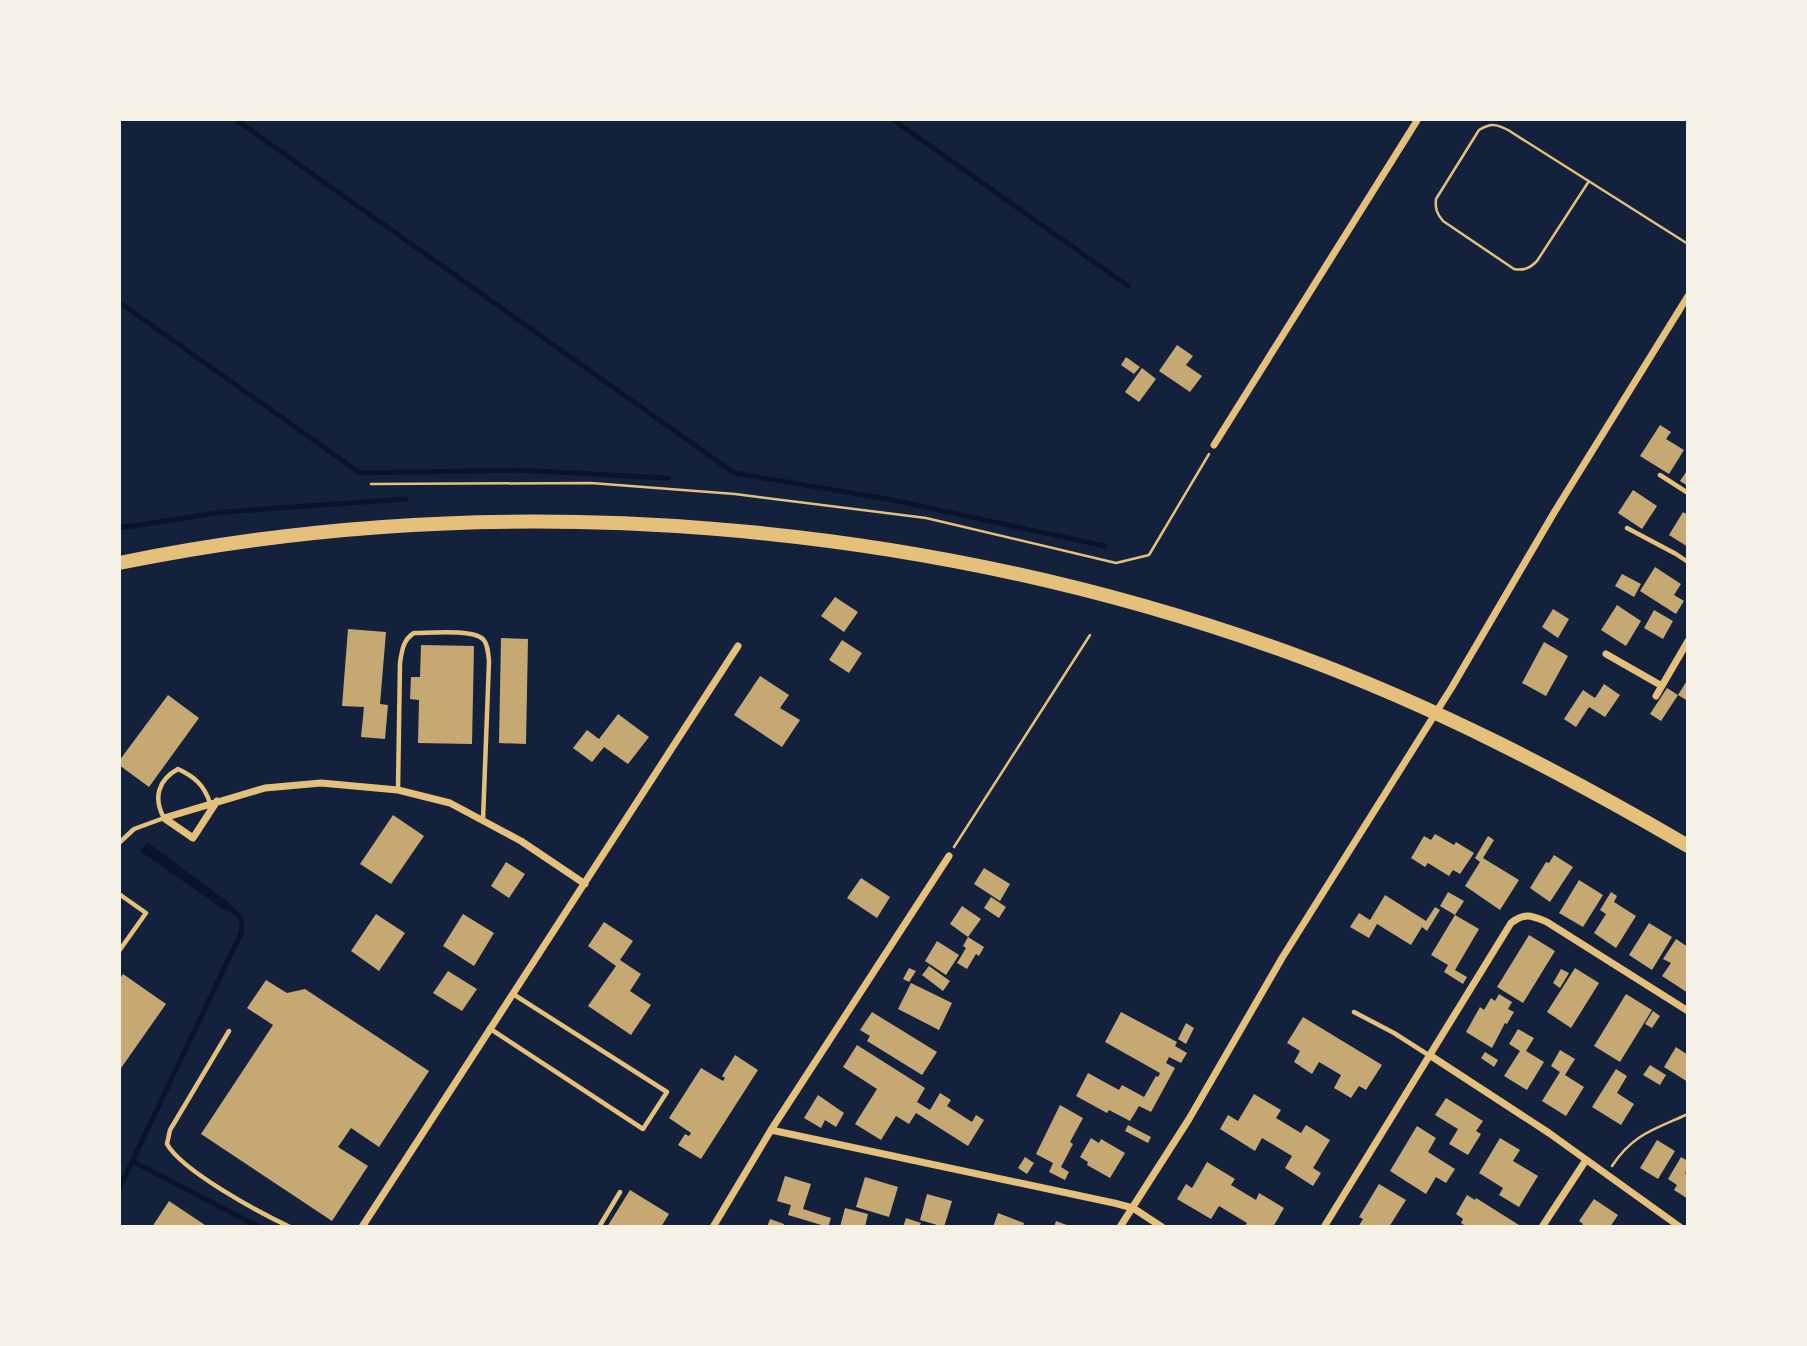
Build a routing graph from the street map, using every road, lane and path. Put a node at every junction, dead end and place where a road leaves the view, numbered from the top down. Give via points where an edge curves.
1 (1418, 119) edge
2 (1589, 181) junction
3 (1688, 244) edge
4 (1688, 296) edge
5 (1214, 445) joint
6 (1660, 475) dead end
7 (371, 484) dead end
8 (1688, 493) edge
9 (1627, 527) dead end
10 (1688, 562) edge
11 (119, 563) edge
12 (1090, 635) dead end
13 (1688, 641) edge
14 (738, 646) dead end
15 (1606, 654) dead end
16 (1662, 686) junction
17 (1656, 696) dead end
18 (398, 790) junction
19 (214, 802) junction
20 (164, 818) junction
21 (483, 821) junction
22 (119, 843) edge
23 (1688, 846) edge
24 (949, 856) joint
25 (585, 884) junction
26 (119, 894) edge
27 (119, 951) edge
28 (513, 994) junction
29 (1354, 1012) dead end
30 (1688, 1012) edge
31 (489, 1028) junction
32 (229, 1031) dead end
33 (1431, 1056) junction
34 (1688, 1114) edge
35 (771, 1130) junction
36 (1586, 1160) junction
37 (1607, 1175) junction
38 (620, 1192) dead end
39 (1133, 1208) junction
40 (290, 1227) edge
41 (362, 1227) edge
42 (599, 1227) edge
43 (713, 1227) edge
44 (1120, 1227) edge
45 (1161, 1227) edge
46 (1324, 1227) edge
47 (1542, 1227) edge
48 (1680, 1227) edge

1 - 5 street
2 - 2 path via 1508,130 1488,125 1479,130 1435,206 1443,221 1521,271 1537,261
2 - 3 path
4 - 39 street
5 - 7 path via 1149,555 1116,563 926,518 735,494 591,483
6 - 8 lane
9 - 10 lane
11 - 23 main road via 188,549 370,527 514,521 658,524 808,538 920,555 1026,576 1156,610 1298,655 1515,750
12 - 24 path
13 - 16 street
14 - 25 street
15 - 16 street
16 - 17 street
18 - 19 street via 321,783 265,788
18 - 21 street via 450,803
18 - 21 lane via 400,663 407,637 414,633 473,633 484,639 489,661
19 - 20 street
19 - 20 street via 193,838
19 - 20 lane via 191,775 178,769 166,775 158,792 157,806
20 - 22 lane via 135,829
21 - 25 street
24 - 35 street
25 - 28 street
26 - 27 lane via 146,913
28 - 31 street
28 - 31 lane via 667,1092 643,1129
29 - 33 lane
30 - 33 street via 1547,922 1521,915 1511,923
31 - 41 street
32 - 40 lane via 170,1130 167,1144 216,1185
33 - 36 street
33 - 46 street
34 - 37 path via 1635,1140
35 - 39 street
35 - 43 street
36 - 37 street
36 - 47 street
37 - 48 street
38 - 42 lane
39 - 44 street
39 - 45 street

